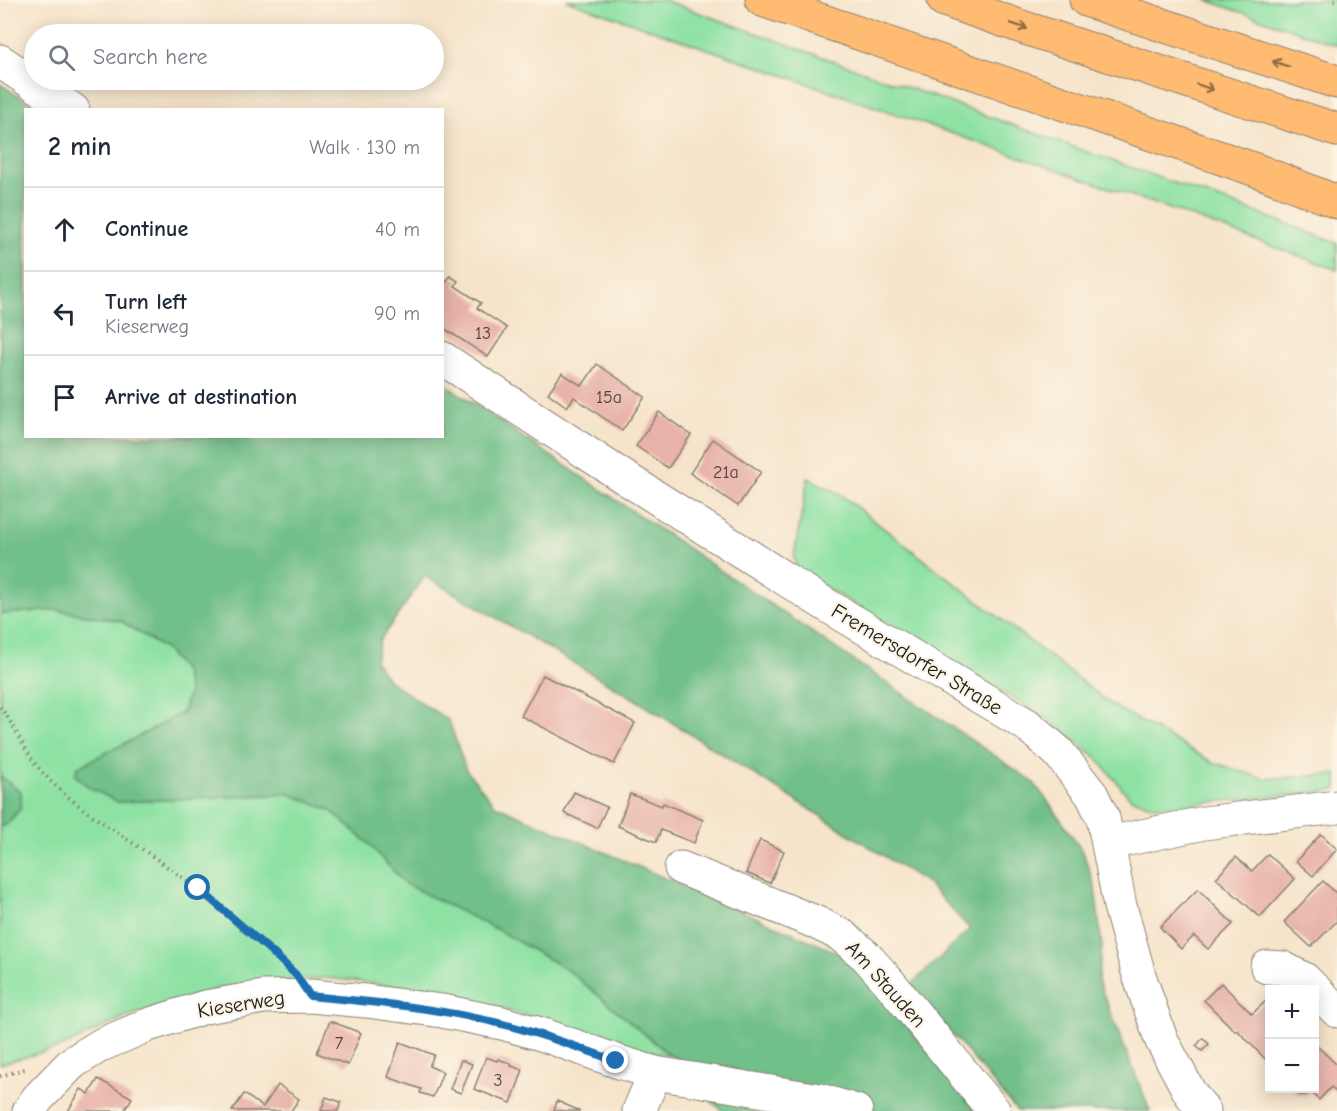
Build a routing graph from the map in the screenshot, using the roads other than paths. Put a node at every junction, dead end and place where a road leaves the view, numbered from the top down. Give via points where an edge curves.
1 (762, 0) edge
2 (944, 0) edge
3 (1086, 0) edge
4 (0, 60) edge
5 (24, 76) edge
6 (1337, 82) edge
7 (44, 90) edge
8 (70, 108) edge
9 (1337, 130) edge
10 (1337, 202) edge
11 (444, 359) edge
12 (1337, 807) edge
13 (1109, 843) junction
14 (681, 868) dead end
15 (1267, 967) dead end
16 (1337, 1011) edge
17 (656, 1073) junction
18 (29, 1111) edge
19 (639, 1111) edge
20 (856, 1111) edge
21 (994, 1111) edge
22 (1204, 1111) edge

1 - 10 main road via 1256,170
2 -> 9 main road
6 -> 3 main road
4 - 5 street
7 - 8 street
11 - 13 street, Fremersdorfer Straße via 828,606 1027,725 1058,752 1092,795
12 - 13 street via 1204,823
13 - 22 street, Fremersdorfer Straße via 1139,975 1161,1039 1190,1094
14 - 21 street, Am Stauden via 841,935 889,982
15 - 16 street via 1283,968 1304,979
17 - 18 street, Kieserweg via 544,1035 442,1011 310,996 264,997 205,1007 101,1045 72,1063
17 - 19 street
17 - 20 street via 820,1100

